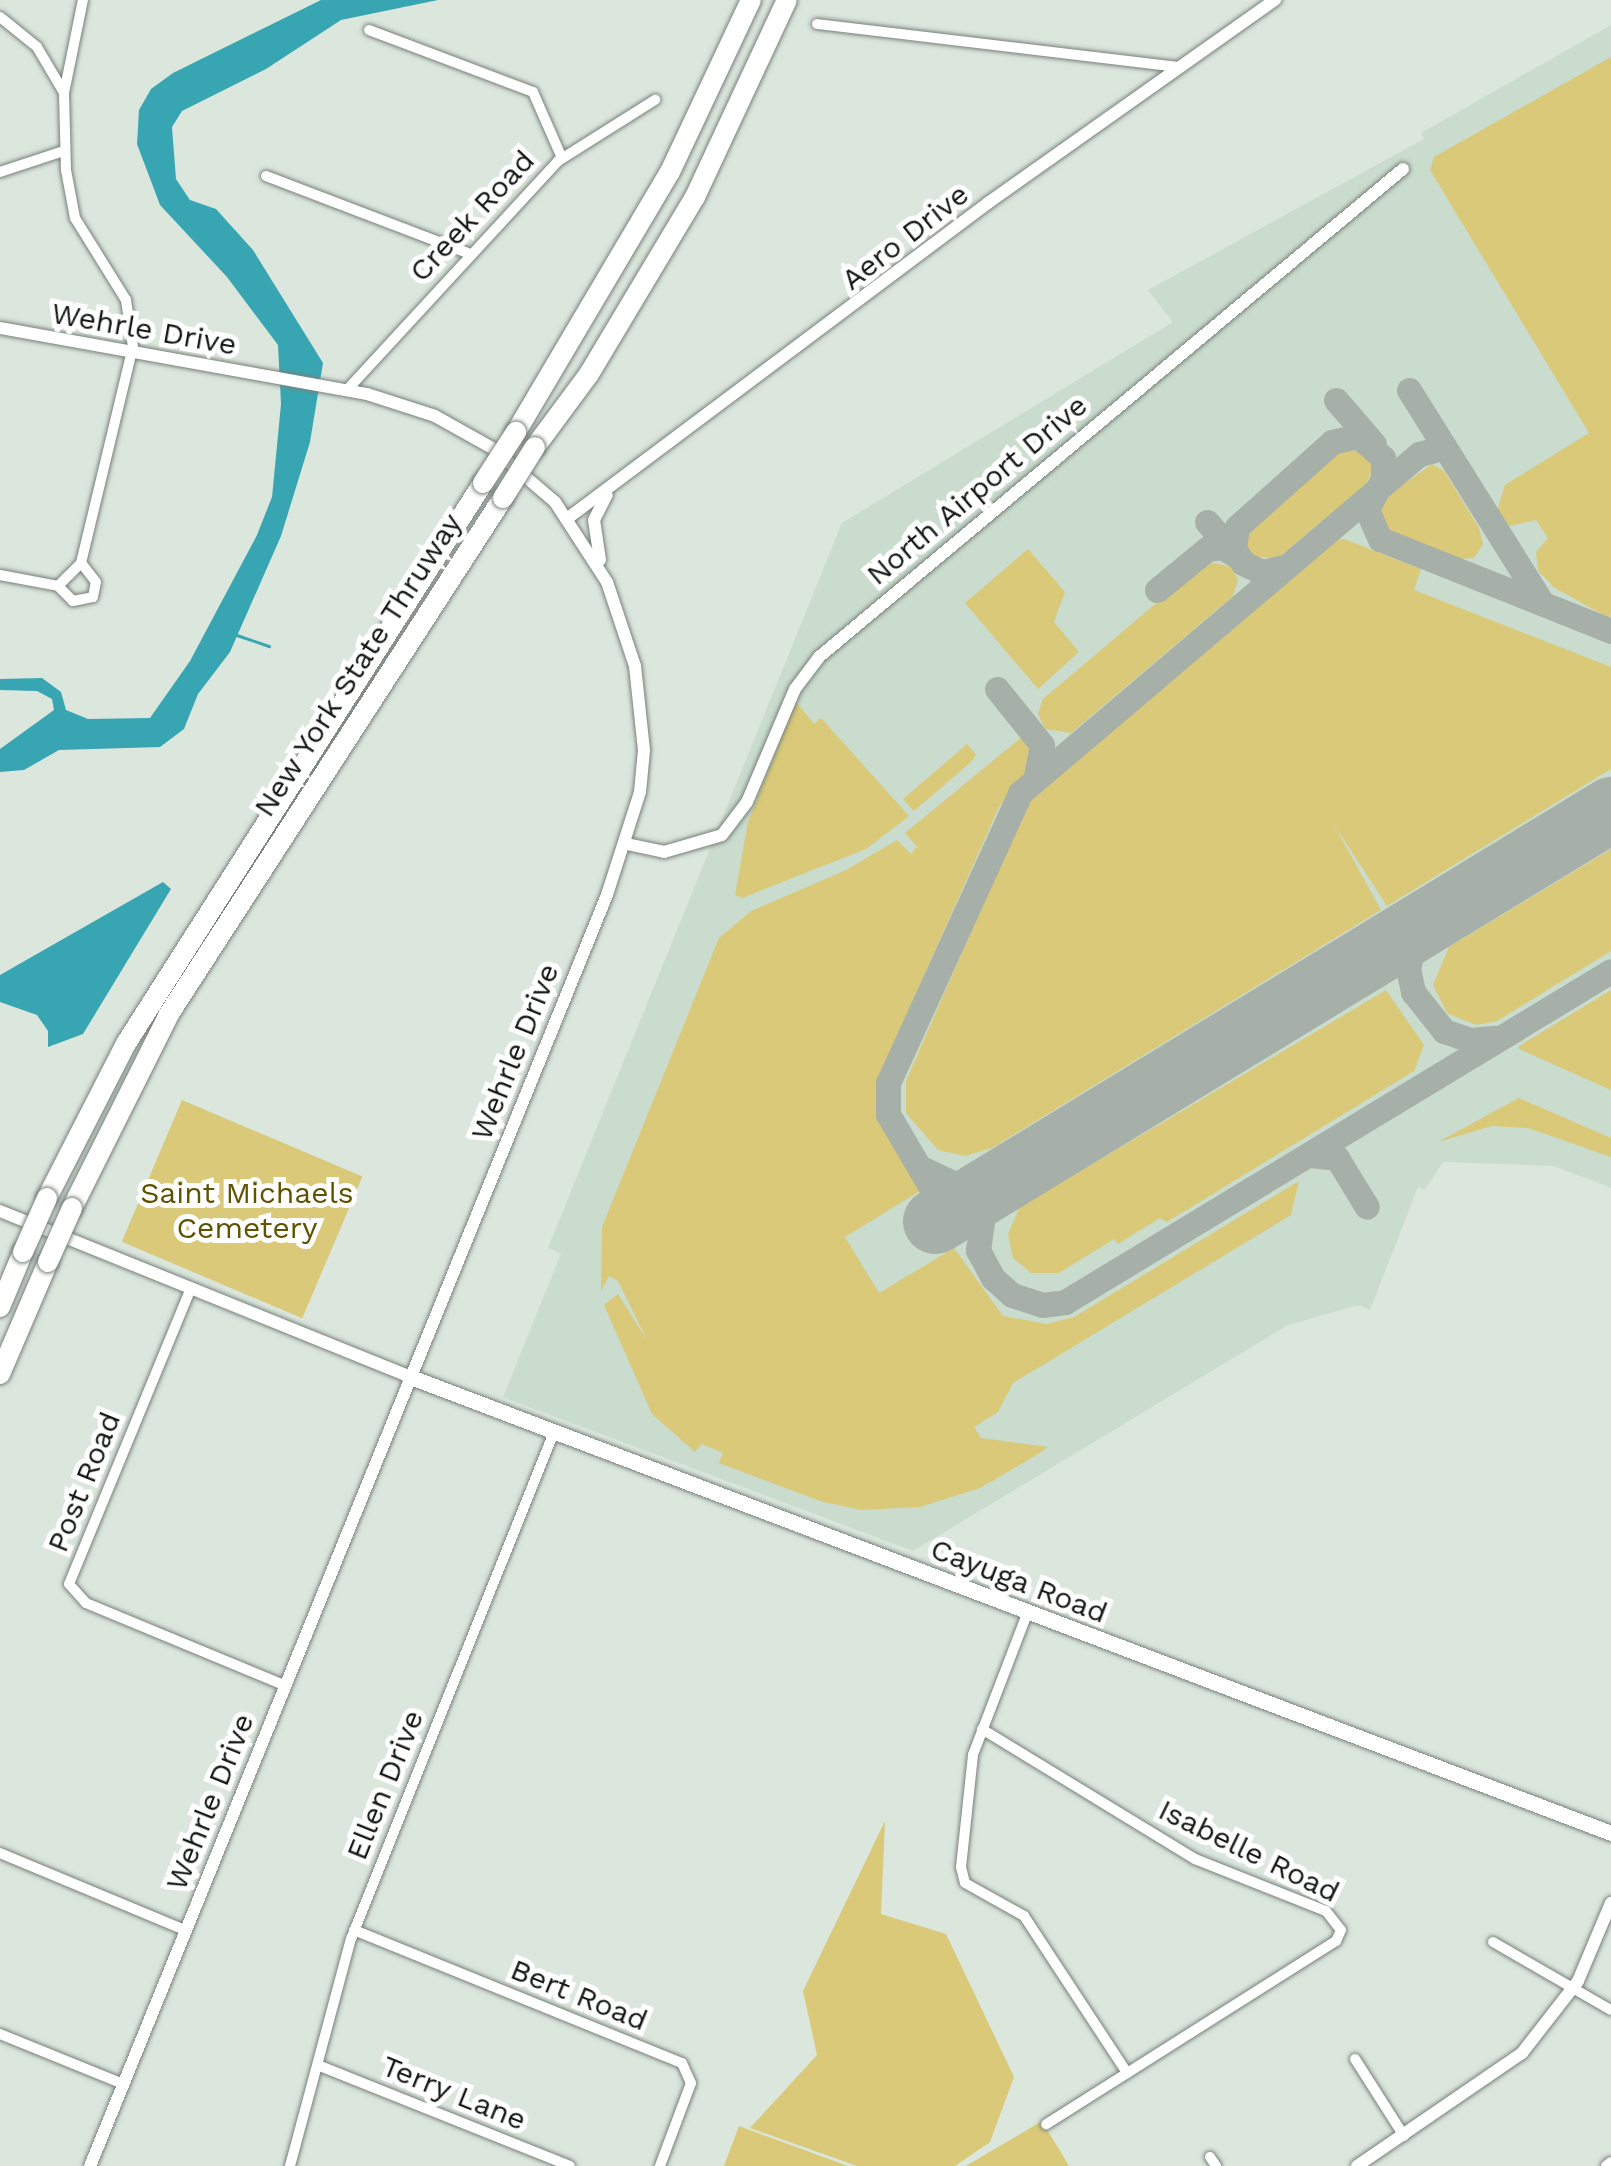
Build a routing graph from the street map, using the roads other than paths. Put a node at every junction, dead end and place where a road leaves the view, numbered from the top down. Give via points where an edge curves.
1 (83, 0) edge
2 (751, 0) edge
3 (786, 0) edge
4 (1276, 0) edge
5 (0, 17) edge
6 (817, 24) dead end
7 (369, 30) dead end
8 (1175, 67) junction
9 (64, 93) junction
10 (655, 100) dead end
11 (64, 151) junction
12 (562, 158) junction
13 (1403, 170) dead end
14 (0, 172) edge
15 (266, 176) dead end
16 (470, 254) junction
17 (0, 328) edge
18 (132, 352) junction
19 (346, 390) junction
20 (612, 487) junction
21 (568, 518) junction
22 (81, 562) junction
23 (0, 574) edge
24 (606, 582) junction
25 (58, 586) junction
26 (627, 844) junction
27 (0, 1210) edge
28 (191, 1288) junction
29 (0, 1307) edge
30 (0, 1374) edge
31 (408, 1376) junction
32 (554, 1432) junction
33 (1027, 1614) junction
34 (284, 1685) junction
35 (982, 1729) junction
36 (1611, 1833) edge
37 (0, 1853) edge
38 (1611, 1903) edge
39 (185, 1930) junction
40 (354, 1930) junction
41 (1492, 1942) dead end
42 (1574, 1988) junction
43 (1611, 2010) edge
44 (0, 2034) edge
45 (1356, 2059) dead end
46 (320, 2066) junction
47 (1127, 2073) junction
48 (123, 2084) junction
49 (1046, 2124) dead end
50 (1404, 2136) junction
51 (90, 2166) edge
52 (290, 2166) edge
53 (570, 2166) edge
54 (660, 2166) edge
55 (1357, 2166) edge

1 - 9 street
2 - 29 highway, New York State Thruway, bridge via 670,172 516,432 127,1042
3 - 30 highway, New York State Thruway, bridge via 695,197 589,374 168,1014
4 - 8 street, Aero Drive
5 - 9 street via 37,47
6 - 8 street
7 - 12 street via 532,92
8 - 20 street, Aero Drive
9 - 11 street
10 - 12 street, Creek Road
11 - 14 street
11 - 18 street via 75,218 126,300
12 - 16 street, Creek Road
13 - 26 street, North Airport Drive via 819,657 795,690 746,802 722,835 664,852
15 - 16 street
16 - 19 street, Creek Road
17 - 18 street, Wehrle Drive
18 - 19 street, Wehrle Drive
18 - 22 street
19 - 21 street, Wehrle Drive via 468,433 517,466
20 - 21 street, Aero Drive
20 - 24 street via 593,535
21 - 24 street, Wehrle Drive
22 - 25 street
22 - 25 street via 96,582 93,597 73,601
23 - 25 street
24 - 26 street, Wehrle Drive via 641,693 640,792
26 - 31 street, Wehrle Drive
27 - 28 street
28 - 31 street
28 - 34 street, Post Road via 69,1584 86,1603
31 - 32 main road, Cayuga Road
31 - 34 street, Wehrle Drive
32 - 33 main road, Cayuga Road
32 - 40 street, Ellen Drive
33 - 35 street
33 - 36 main road, Cayuga Road
34 - 39 street, Wehrle Drive
35 - 47 street via 973,1755 965,1883 1024,1916
35 - 47 street, Isabelle Road via 1196,1859 1315,1905 1340,1924 1336,1941
37 - 39 street
38 - 42 street
39 - 48 street, Wehrle Drive
40 - 46 street, Ellen Drive
40 - 54 street, Bert Road via 682,2064 691,2082
41 - 42 street
42 - 43 street
42 - 50 street via 1506,2068
44 - 48 street
45 - 50 street
46 - 52 street, Ellen Drive
46 - 53 street, Terry Lane
47 - 49 street, Isabelle Road
48 - 51 street, Wehrle Drive
50 - 55 street

